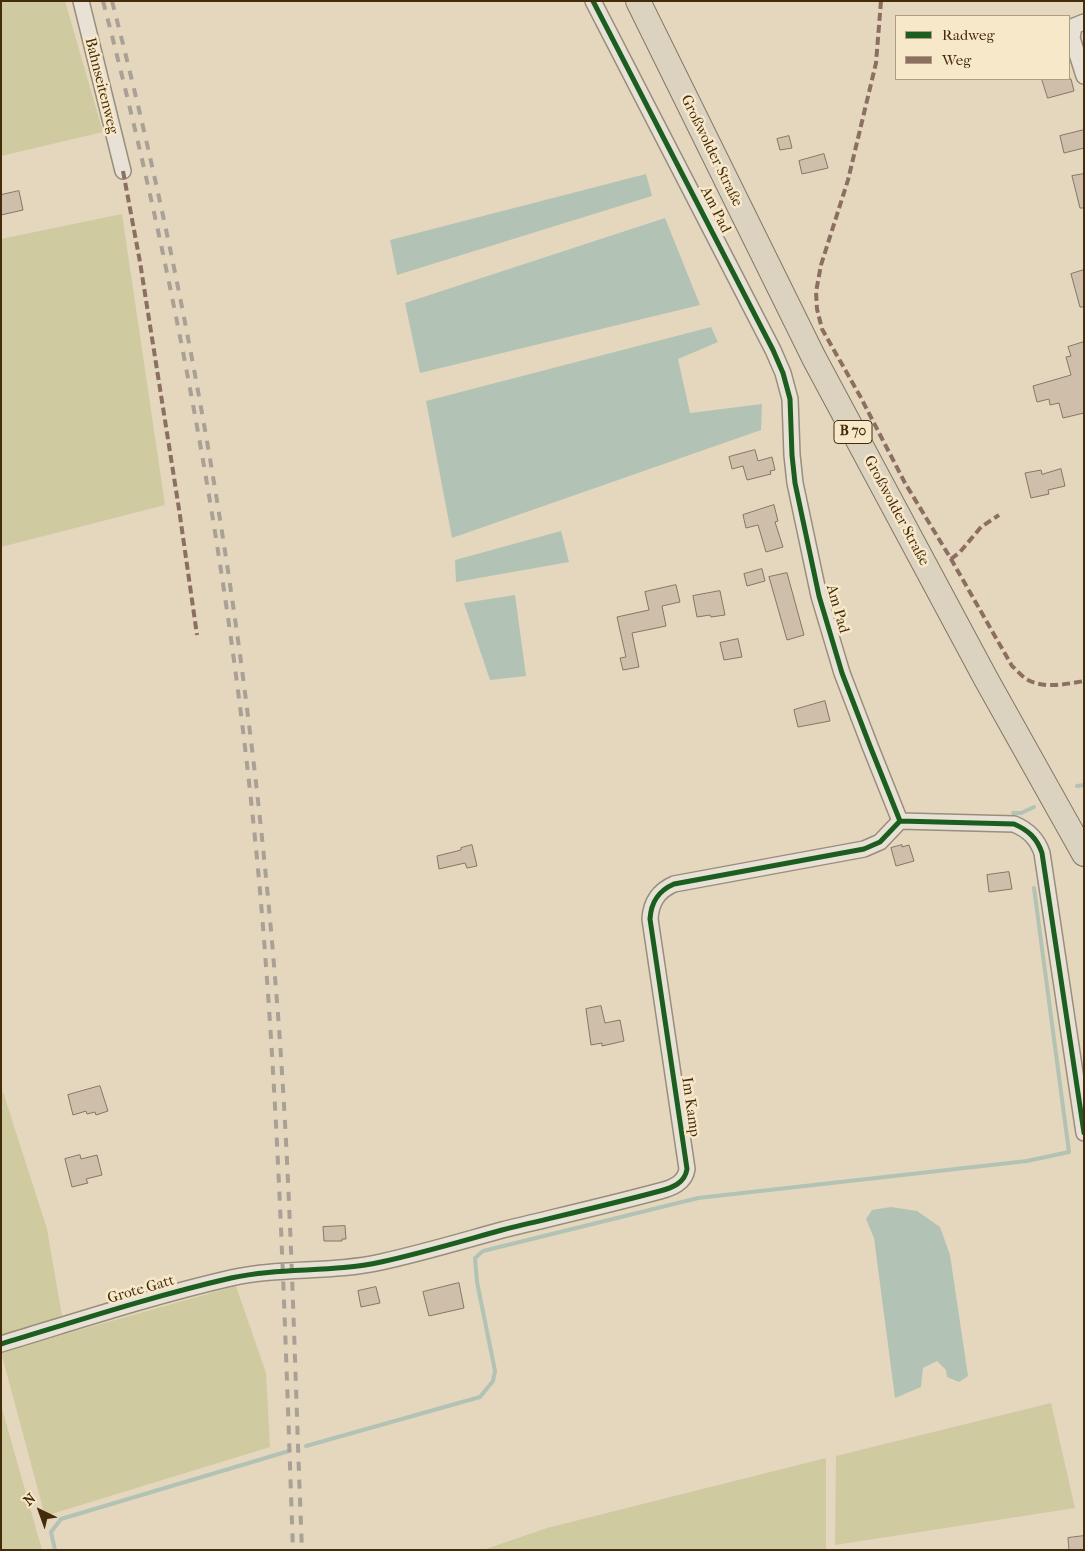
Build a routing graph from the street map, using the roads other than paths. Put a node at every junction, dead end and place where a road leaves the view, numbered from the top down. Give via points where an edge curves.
1 (81, 1) edge
2 (593, 1) edge
3 (638, 1) edge
4 (1084, 22) edge
5 (1084, 76) edge
6 (123, 171) dead end
7 (900, 821) junction
8 (1084, 854) edge
9 (1084, 1133) edge
10 (291, 1270) joint
11 (1, 1344) edge

1 - 6 street, Bahnseitenweg
2 - 7 street, Am Pad via 783,373 790,399 795,483 819,596 842,673
3 - 8 main road, Großwolder Straße / B 70 via 814,358
4 - 5 street via 1074,26 1072,38
7 - 9 street via 1014,824 1024,828 1039,845
7 - 10 street, Im Kamp via 880,842 864,849 674,884 659,893 653,902 650,919 686,1169 686,1176 679,1183 669,1189 380,1262
10 - 11 street, Grote Gatt via 232,1278

